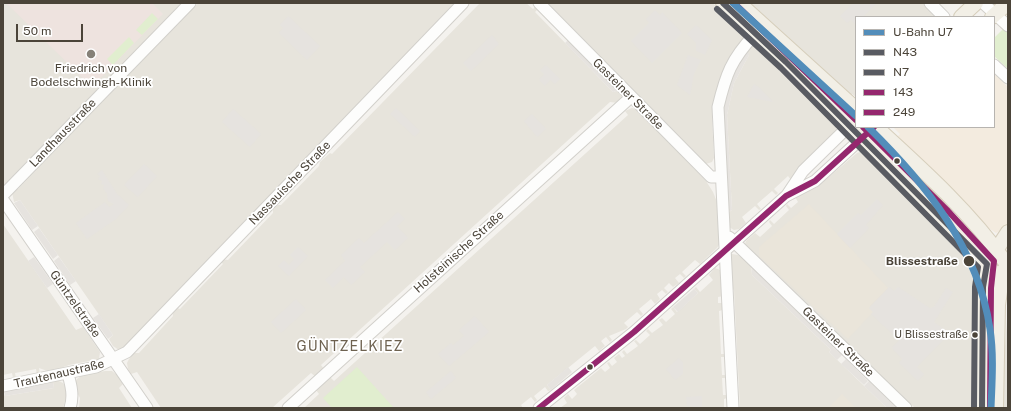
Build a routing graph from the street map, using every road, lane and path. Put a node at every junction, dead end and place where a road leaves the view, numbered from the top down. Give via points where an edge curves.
1 (190, 3) edge
2 (463, 3) edge
3 (539, 3) edge
4 (723, 3) edge
5 (739, 3) edge
6 (930, 3) edge
7 (976, 3) edge
8 (983, 3) edge
9 (1008, 3) edge
10 (943, 16) edge
11 (962, 16) edge
12 (994, 16) edge
13 (995, 17) edge
14 (1008, 26) edge
15 (754, 35) junction
16 (995, 66) edge
17 (1008, 78) edge
18 (631, 97) junction
19 (855, 108) edge
20 (853, 122) edge
21 (856, 128) edge
22 (874, 128) edge
23 (876, 128) edge
24 (862, 138) junction
25 (720, 177) junction
26 (3, 195) edge
27 (786, 196) junction
28 (3, 200) edge
29 (724, 232) junction
30 (1008, 232) edge
31 (734, 242) junction
32 (996, 249) junction
33 (725, 250) junction
34 (1007, 262) edge
35 (987, 264) junction
36 (1004, 283) edge
37 (114, 360) junction
38 (68, 374) junction
39 (3, 386) edge
40 (70, 408) edge
41 (147, 408) edge
42 (288, 408) edge
43 (539, 408) edge
44 (733, 408) edge
45 (906, 408) edge
46 (982, 408) edge
47 (996, 408) edge

1 - 26 street, Landhausstraße
2 - 37 street, Nassauische Straße via 131,349
3 - 18 street, Gasteiner Straße
4 - 15 main road
5 - 19 main road
6 - 10 street
7 - 11 main road
8 - 12 street
9 - 12 main road
13 - 14 street
15 - 20 main road
15 - 25 street via 730,65 724,80 718,107
16 - 17 street
18 - 25 street, Gasteiner Straße via 711,177
18 - 42 street, Holsteinische Straße
20 - 27 street via 803,171
21 - 24 main road
22 - 24 main road
23 - 32 main road via 953,200
24 - 27 street via 815,181
24 - 35 main road
25 - 29 street
27 - 31 street
28 - 37 street, Güntzelstraße
29 - 31 street, Gasteiner Straße
29 - 33 street
30 - 32 main road
31 - 33 street
31 - 45 street, Gasteiner Straße
32 - 34 main road
32 - 35 main road
33 - 43 street via 634,332
33 - 44 street
34 - 36 main road
35 - 36 main road
35 - 46 main road via 983,287
36 - 47 main road
37 - 38 street, Trautenaustraße
37 - 41 street, Güntzelstraße
38 - 39 street, Trautenaustraße
38 - 40 street via 72,392

